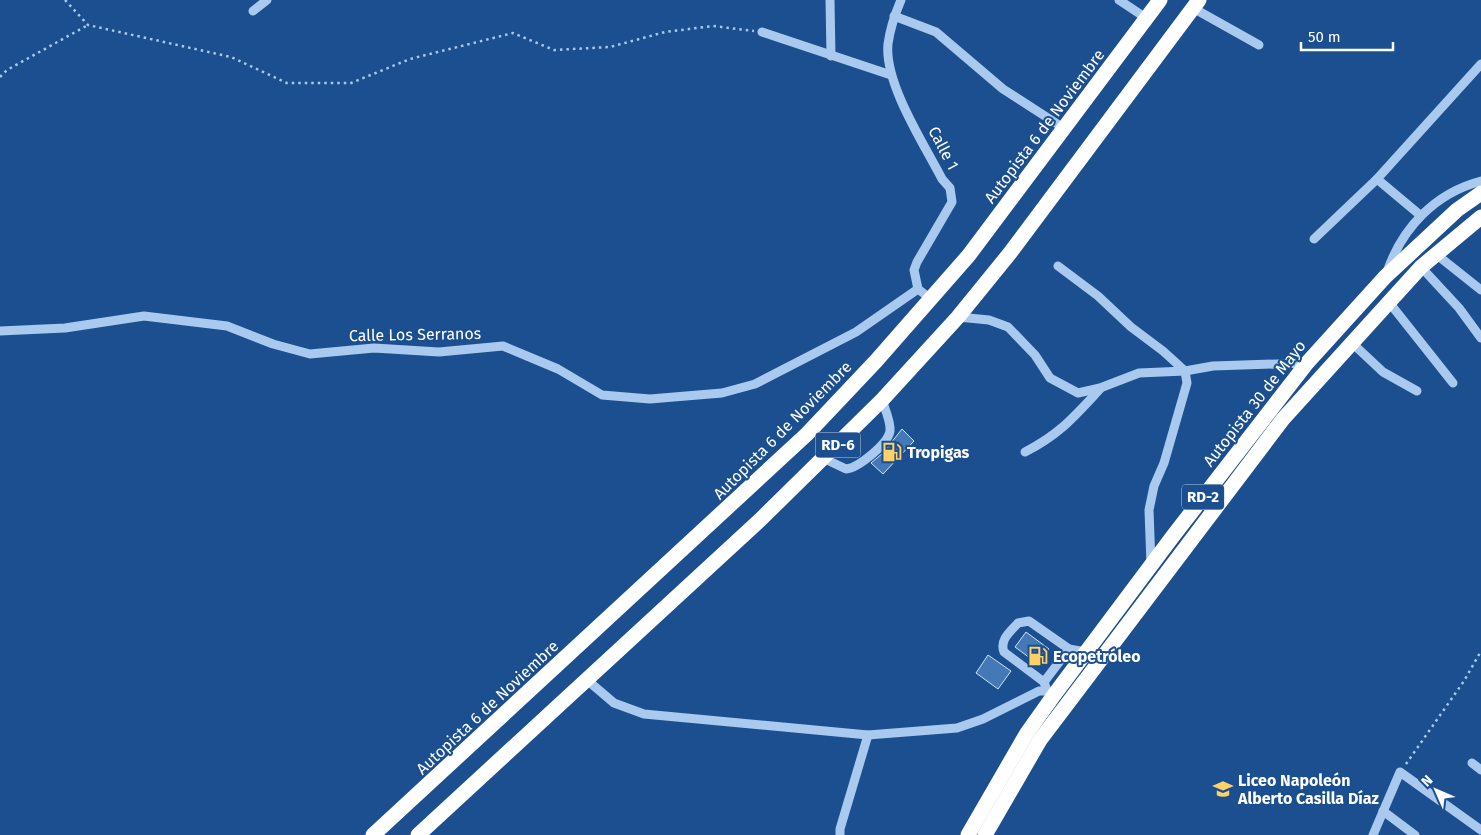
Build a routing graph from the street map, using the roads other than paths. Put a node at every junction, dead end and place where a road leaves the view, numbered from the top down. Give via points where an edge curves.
1 (267, 0) edge
2 (830, 0) edge
3 (901, 0) edge
4 (1119, 0) edge
5 (1160, 0) edge
6 (1196, 4) edge
7 (253, 11) dead end
8 (894, 16) junction
9 (1146, 18) junction
10 (762, 32) road end
11 (1259, 45) dead end
12 (831, 56) junction
13 (1481, 64) edge
14 (891, 75) junction
15 (1065, 129) junction
16 (1376, 179) junction
17 (1481, 180) edge
18 (1481, 193) edge
19 (1420, 215) junction
20 (1481, 217) edge
21 (1314, 239) dead end
22 (1437, 255) junction
23 (1058, 266) dead end
24 (1421, 267) junction
25 (1385, 277) junction
26 (918, 289) junction
27 (1481, 290) edge
28 (931, 299) junction
29 (1388, 301) junction
30 (958, 317) junction
31 (0, 332) edge
32 (1481, 338) edge
33 (1351, 342) junction
34 (1307, 363) junction
35 (1185, 371) junction
36 (1453, 383) dead end
37 (1100, 388) junction
38 (1417, 391) dead end
39 (882, 400) junction
40 (1025, 452) dead end
41 (825, 458) junction
42 (1151, 566) junction
43 (1069, 649) junction
44 (1086, 652) junction
45 (587, 680) junction
46 (1044, 682) junction
47 (1051, 693) junction
48 (868, 735) junction
49 (1472, 764) dead end
50 (1481, 770) edge
51 (1383, 811) junction
52 (1481, 830) edge
53 (373, 835) edge
54 (418, 835) edge
55 (840, 835) edge
56 (968, 835) edge
57 (985, 835) edge
58 (1373, 835) edge
59 (1415, 835) edge

1 - 7 street
2 - 12 street
3 - 8 street, Calle 1
4 - 9 street
5 - 9 highway, Autopista 6 de Noviembre / RD-6
6 - 11 street
6 - 30 highway, RD-6 via 1062,185
8 - 14 street, Calle 1 via 888,46
8 - 15 street via 936,32 1003,89
9 - 15 highway, Autopista 6 de Noviembre / RD-6
10 - 12 street
12 - 14 street
13 - 16 street
14 - 26 street, Calle 1 via 942,179 950,188 952,202 917,262 914,270
15 - 28 highway, Autopista 6 de Noviembre / RD-6 via 969,255
16 - 19 street
16 - 21 street
17 - 19 street via 1467,184
18 - 25 highway, Autopista 30 de Mayo / RD-2 via 1457,210
19 - 25 street via 1403,236
20 - 22 highway, Autopista 30 de Mayo / RD-2
22 - 24 highway, Autopista 30 de Mayo / RD-2
22 - 27 street
23 - 35 street
24 - 29 highway, Autopista 30 de Mayo / RD-2
24 - 32 street via 1459,308
25 - 34 highway, Autopista 30 de Mayo / RD-2
26 - 28 street
26 - 31 street, Calle Los Serranos via 856,332 755,384 722,393 650,399 602,395 558,369 503,346 439,352 374,348 310,354 227,326 144,316 65,328
28 - 53 highway, Autopista 6 de Noviembre / RD-6 via 807,434
29 - 33 highway, Autopista 30 de Mayo / RD-2
29 - 36 street
30 - 37 street via 989,320 1008,327 1035,355 1050,378 1078,393
30 - 39 highway, RD-6
33 - 38 street via 1383,372
33 - 57 highway, Autopista 30 de Mayo / RD-2 via 1283,419 1040,740
34 - 35 street via 1213,366
34 - 42 highway, Autopista 30 de Mayo / RD-2
35 - 37 street via 1139,373
35 - 42 street via 1187,383 1164,463 1154,486 1150,510
37 - 40 street via 1051,438
39 - 41 highway, RD-6
39 - 41 street via 890,430 887,438 862,463 846,469
41 - 45 highway, RD-6
42 - 44 highway, Autopista 30 de Mayo / RD-2
43 - 44 street
43 - 46 street
43 - 46 street via 1029,620 1018,623 1003,641 1004,652
44 - 47 highway, Autopista 30 de Mayo / RD-2
45 - 48 street via 614,703 644,714
45 - 54 highway, RD-6
46 - 47 street
47 - 48 street via 1040,691 957,728
47 - 56 highway, Autopista 30 de Mayo / RD-2
48 - 55 street
49 - 50 street
51 - 52 street via 1400,772
51 - 58 street
51 - 59 street

